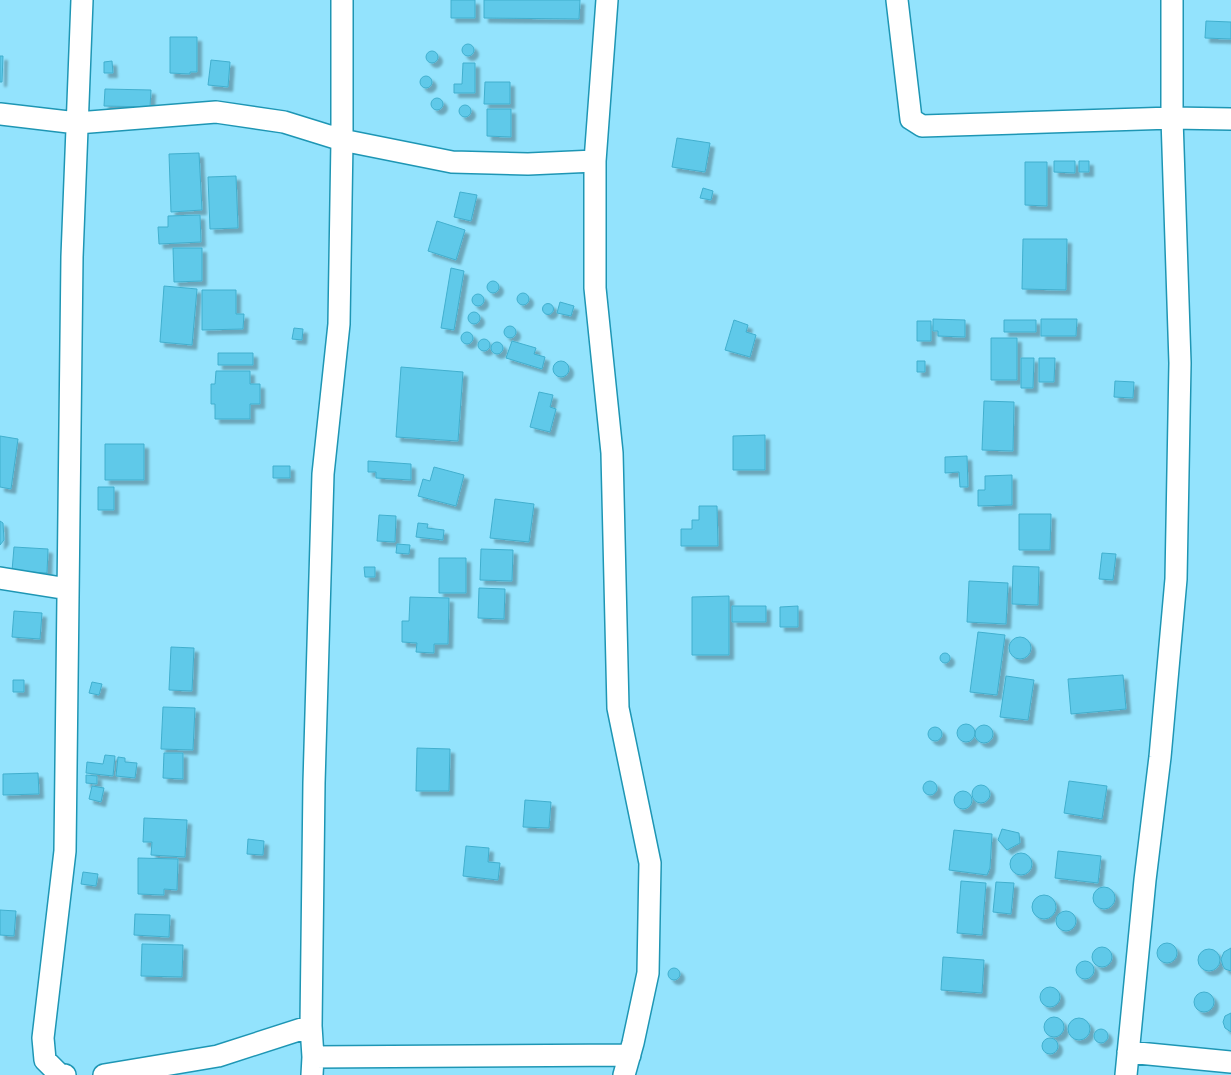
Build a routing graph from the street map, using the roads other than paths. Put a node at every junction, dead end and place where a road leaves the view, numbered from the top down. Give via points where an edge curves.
1 (82, 0) edge
2 (342, 0) edge
3 (607, 0) edge
4 (897, 0) edge
5 (1172, 0) edge
6 (0, 114) edge
7 (1172, 118) junction
8 (1231, 118) edge
9 (77, 123) junction
10 (342, 140) junction
11 (595, 161) junction
12 (0, 578) edge
13 (68, 588) junction
14 (311, 1026) junction
15 (1128, 1052) junction
16 (630, 1055) junction
17 (1231, 1062) edge
18 (312, 1066) edge
19 (65, 1075) edge
20 (104, 1075) edge
21 (624, 1075) edge
22 (1126, 1075) edge

1 - 9 street
2 - 10 street
3 - 11 street
4 - 7 street via 911,118 922,126
5 - 7 street
6 - 9 street
7 - 8 street
7 - 15 street via 1180,362 1176,579
9 - 10 street via 216,112 284,122
9 - 13 street
10 - 11 street via 452,162 528,164
10 - 14 street via 338,324 323,474
11 - 16 street via 595,288 612,453 618,708 650,863 648,973
12 - 13 street
13 - 19 street via 65,851 43,1038 45,1060
14 - 18 street
14 - 20 street via 218,1056
15 - 17 street
15 - 22 street
16 - 18 street
16 - 21 street

